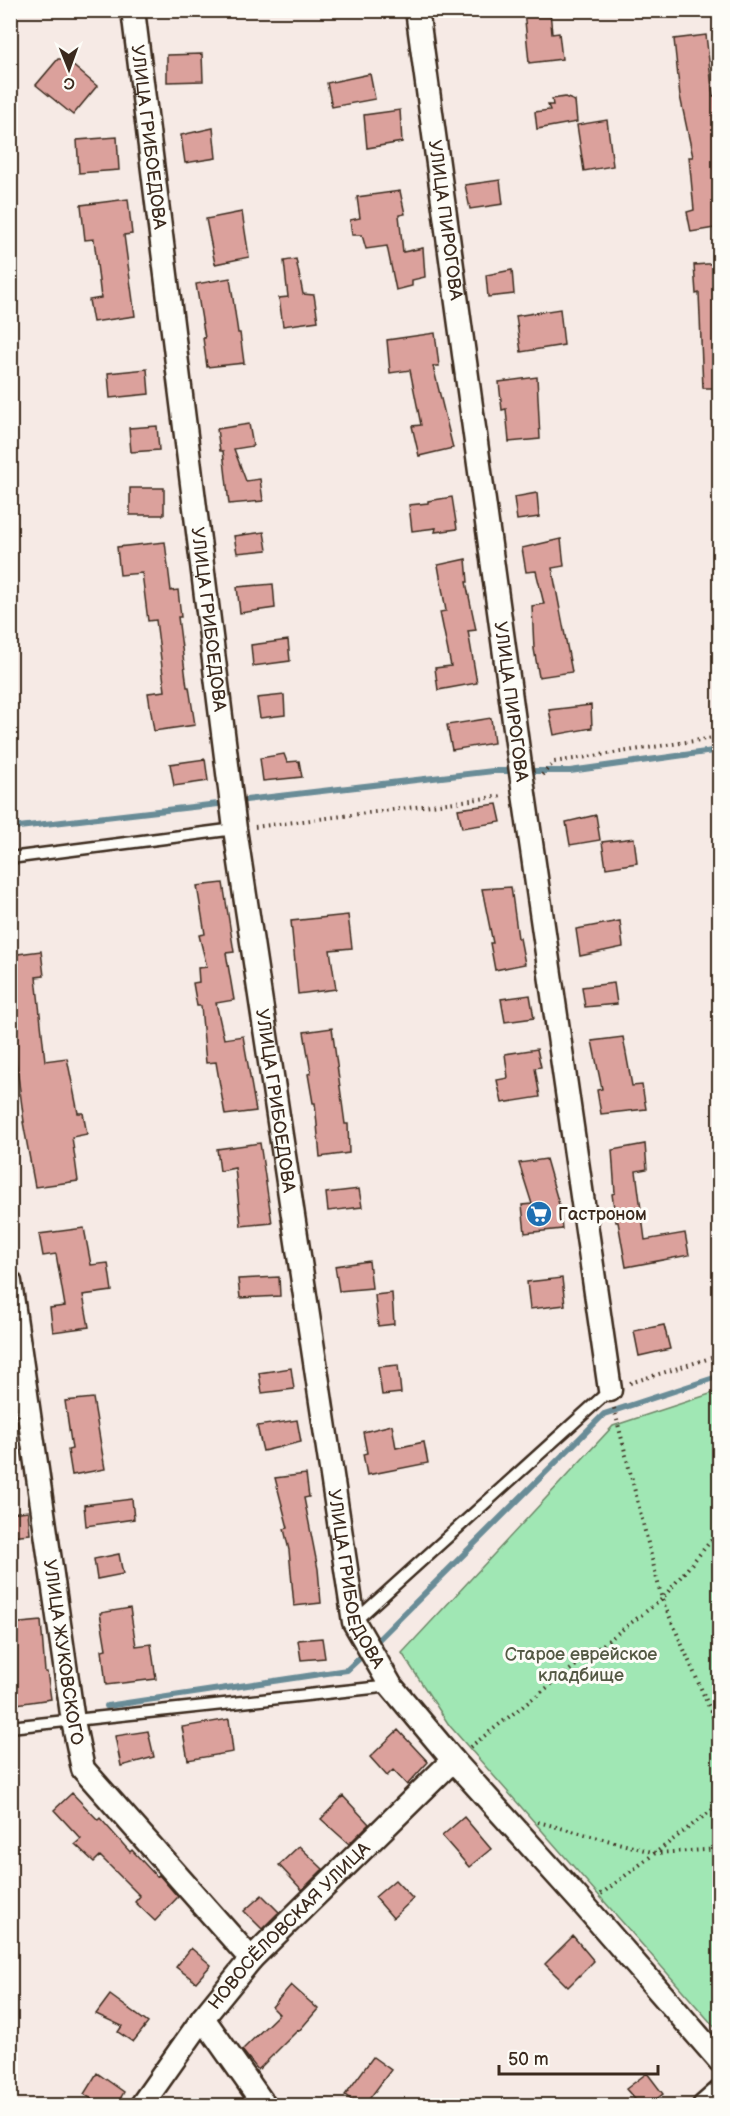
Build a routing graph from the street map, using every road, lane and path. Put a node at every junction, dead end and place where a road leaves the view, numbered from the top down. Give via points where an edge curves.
1 (132, 10) edge
2 (417, 10) edge
3 (720, 737) edge
4 (524, 794) junction
5 (236, 829) junction
6 (10, 858) edge
7 (10, 1282) edge
8 (720, 1355) edge
9 (610, 1390) junction
10 (720, 1530) edge
11 (662, 1599) junction
12 (354, 1622) junction
13 (391, 1686) junction
14 (73, 1721) junction
15 (10, 1727) edge
16 (720, 1732) edge
17 (453, 1760) junction
18 (720, 1804) edge
19 (534, 1821) dead end
20 (720, 1849) edge
21 (656, 1853) junction
22 (585, 1906) junction
23 (251, 1959) junction
24 (203, 2018) junction
25 (720, 2061) edge
26 (720, 2092) edge
27 (141, 2106) edge
28 (265, 2106) edge
29 (704, 2106) edge

1 - 5 street, УЛИЦА ГРИБОЕДОВА
2 - 4 street, УЛИЦА ПИРОГОВА
3 - 4 path via 554,762
4 - 5 path
4 - 9 street, УЛИЦА ПИРОГОВА
5 - 6 lane
5 - 12 street, УЛИЦА ГРИБОЕДОВА
7 - 14 street, УЛИЦА ЖУКОВСКОГО
8 - 9 path
9 - 11 path
9 - 12 lane
10 - 11 path
11 - 16 path
11 - 17 path
12 - 13 street, УЛИЦА ГРИБОЕДОВА
13 - 14 lane
13 - 17 street, УЛИЦА ГРИБОЕДОВА
14 - 15 lane
14 - 23 street, УЛИЦА ЖУКОВСКОГО via 83,1769
17 - 22 street, УЛИЦА ГРИБОЕДОВА
17 - 23 street, НОВОСЁЛОВСКАЯ УЛИЦА
18 - 21 path
19 - 21 path
20 - 21 path
21 - 22 path
22 - 25 street, УЛИЦА ГРИБОЕДОВА
23 - 24 street, НОВОСЁЛОВСКАЯ УЛИЦА
24 - 27 street, НОВОСЁЛОВСКАЯ УЛИЦА
24 - 28 street
26 - 29 street

